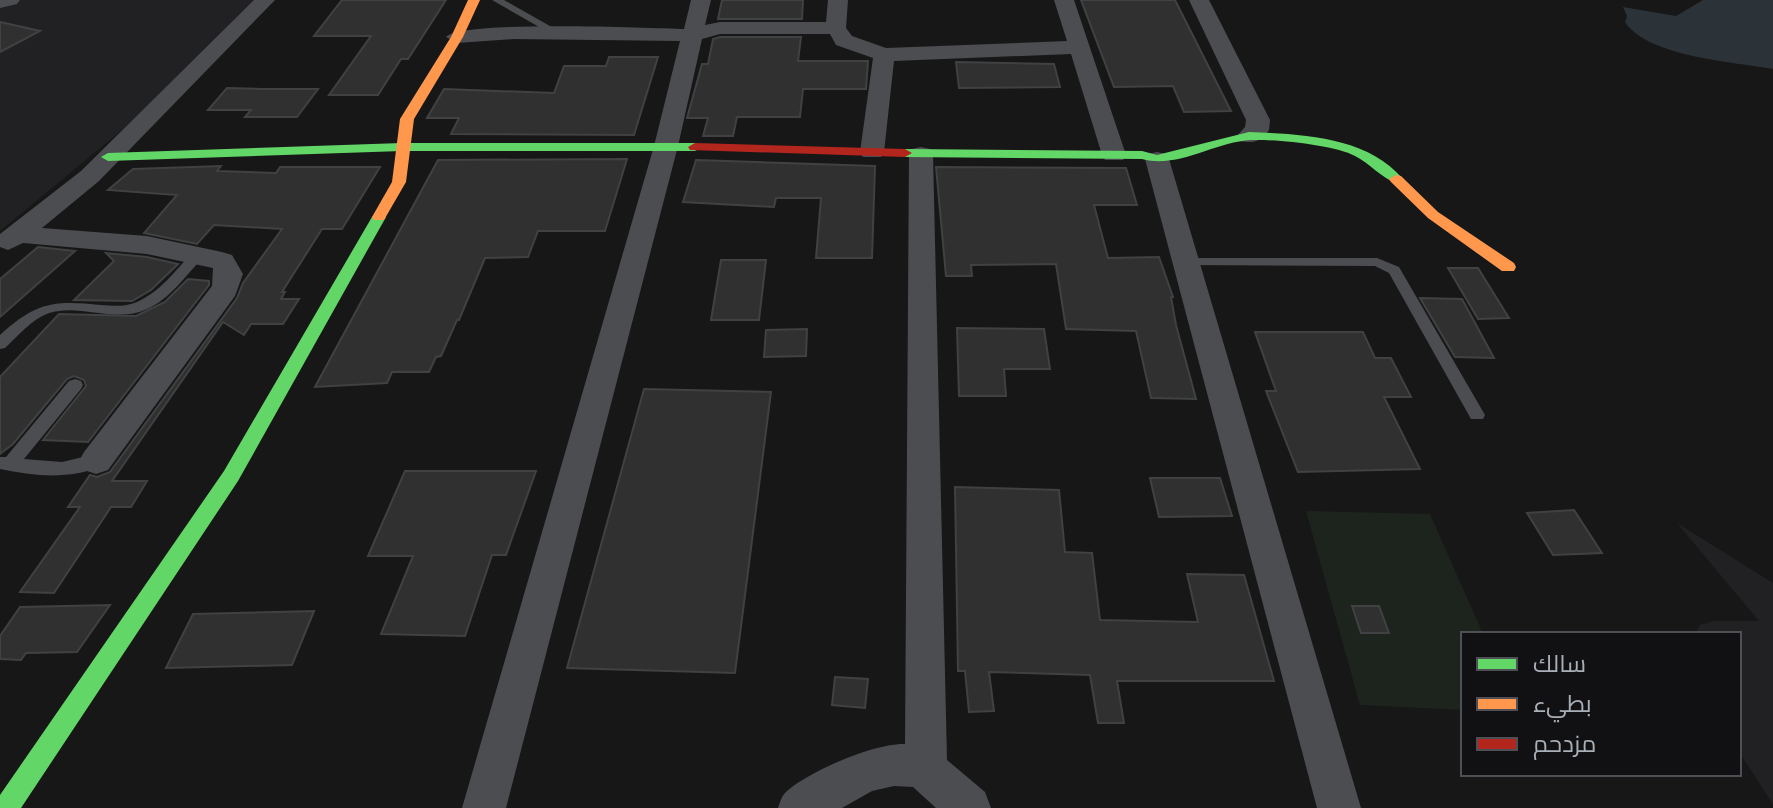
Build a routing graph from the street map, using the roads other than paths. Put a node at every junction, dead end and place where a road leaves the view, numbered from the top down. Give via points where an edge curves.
1 (10, 0) edge
2 (265, 0) edge
3 (474, 0) edge
4 (497, 0) edge
5 (701, 0) edge
6 (838, 0) edge
7 (1064, 0) edge
8 (1199, 0) edge
9 (0, 2) edge
10 (836, 28) junction
11 (559, 34) junction
12 (692, 35) junction
13 (457, 37) junction
14 (1078, 47) junction
15 (884, 55) junction
16 (1249, 136) junction
17 (666, 146) junction
18 (402, 147) junction
19 (872, 152) junction
20 (921, 154) junction
21 (1114, 155) junction
22 (108, 157) junction
23 (1157, 159) junction
24 (8, 241) edge
25 (197, 256) junction
26 (1188, 262) junction
27 (1508, 267) dead end
28 (0, 344) edge
29 (75, 385) dead end
30 (1477, 415) dead end
31 (96, 461) joint
32 (6, 463) edge
33 (926, 770) junction
34 (6, 808) edge
35 (484, 808) edge
36 (800, 808) edge
37 (969, 808) edge
38 (1339, 808) edge

1 - 9 street
2 - 22 street
3 - 13 street
4 - 11 lane
5 - 12 street
6 - 10 street
7 - 14 street
8 - 16 street via 1258,120 1257,130
10 - 12 street via 720,28
10 - 15 street via 844,40
11 - 12 street
11 - 13 street
12 - 17 street
13 - 18 street via 407,119
14 - 15 street
14 - 21 street
15 - 19 street
16 - 23 street
16 - 27 street via 1355,150 1381,165 1433,215
17 - 18 street
17 - 19 street
17 - 35 street
18 - 22 street
18 - 34 street via 399,182 231,476
19 - 20 street
20 - 21 street
20 - 33 street
21 - 23 street
22 - 24 street
23 - 26 street
24 - 25 street via 147,245
25 - 28 lane via 139,308 50,308
25 - 31 street via 228,267 225,289
26 - 30 lane via 1377,262 1394,270
26 - 38 street
29 - 32 lane
31 - 32 lane via 84,468 56,469
33 - 36 street via 899,763 878,767
33 - 37 street

